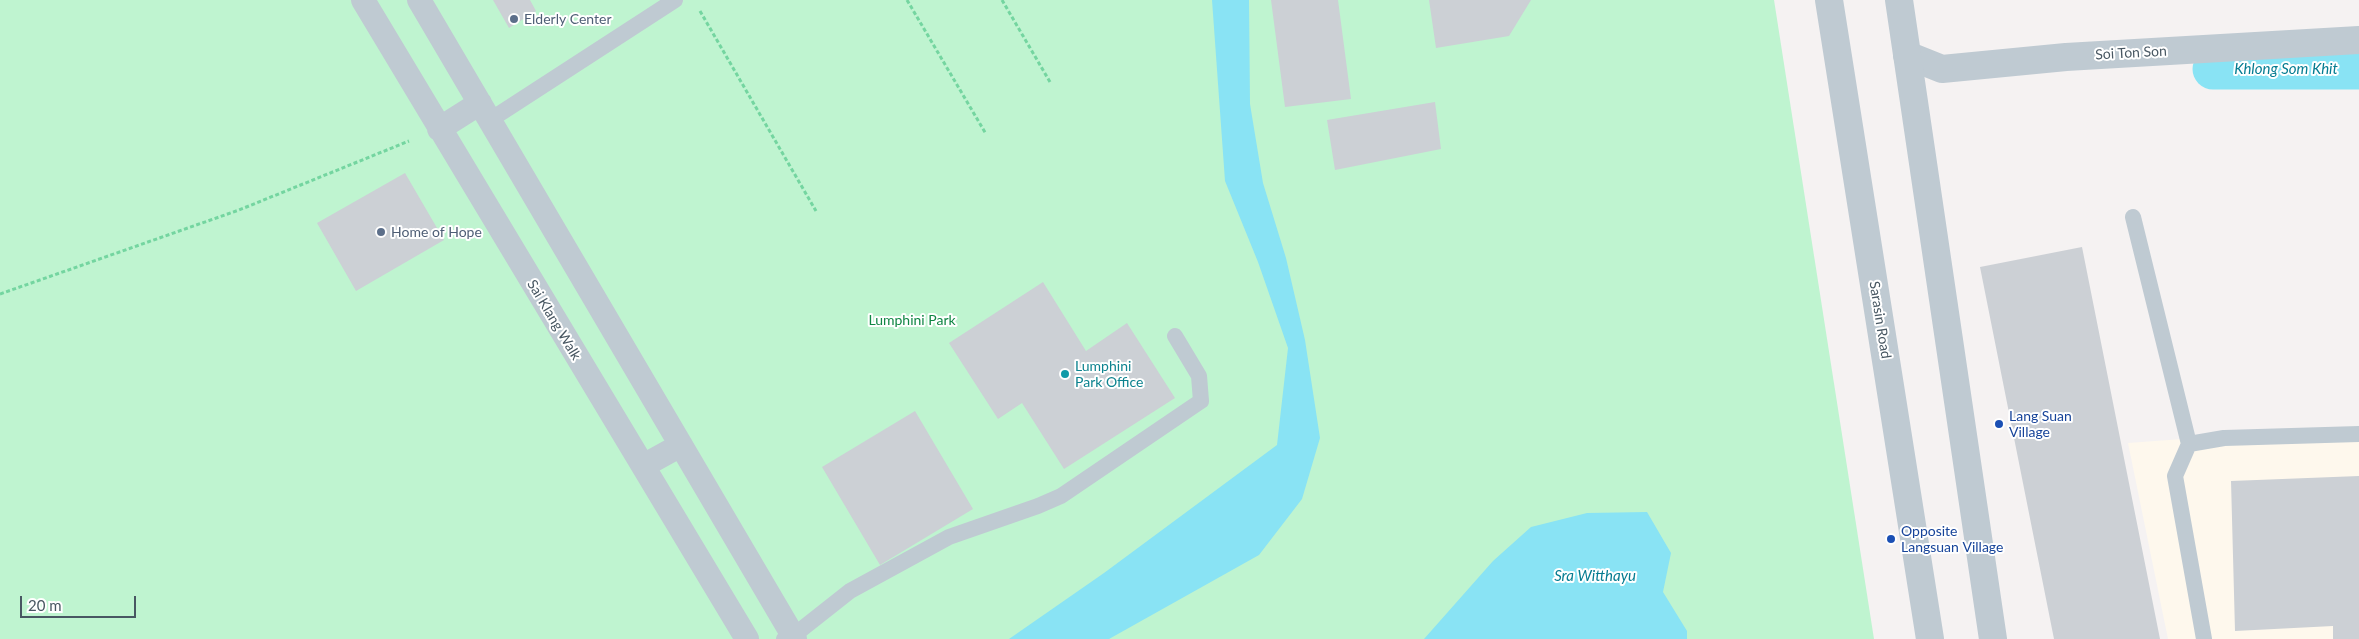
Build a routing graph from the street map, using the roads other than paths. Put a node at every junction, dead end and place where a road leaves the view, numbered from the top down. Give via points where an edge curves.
1 (363, 0) edge
2 (419, 0) edge
3 (675, 0) edge
4 (1829, 0) edge
5 (1899, 0) edge
6 (2359, 40) edge
7 (1907, 55) junction
8 (485, 111) junction
9 (439, 129) junction
10 (2133, 218) dead end
11 (1175, 336) dead end
12 (2359, 434) edge
13 (2189, 444) junction
14 (681, 445) junction
15 (643, 466) junction
16 (791, 638) edge
17 (747, 639) edge
18 (1930, 639) edge
19 (1993, 639) edge
20 (2204, 639) edge

1 - 9 street, Sai Klang Walk
2 - 8 street
3 - 8 lane
4 - 18 street, Sarasin Road
5 - 7 street
6 - 7 street, Soi Ton Son via 2066,57 1942,69
7 - 19 street
8 - 9 street
8 - 14 street
9 - 15 street, Sai Klang Walk
10 - 13 lane
11 - 16 lane via 1199,376 1201,401 1060,496 949,537 850,591
12 - 13 lane via 2224,438
13 - 20 lane via 2175,476
14 - 15 street
14 - 16 street
15 - 17 street, Sai Klang Walk

